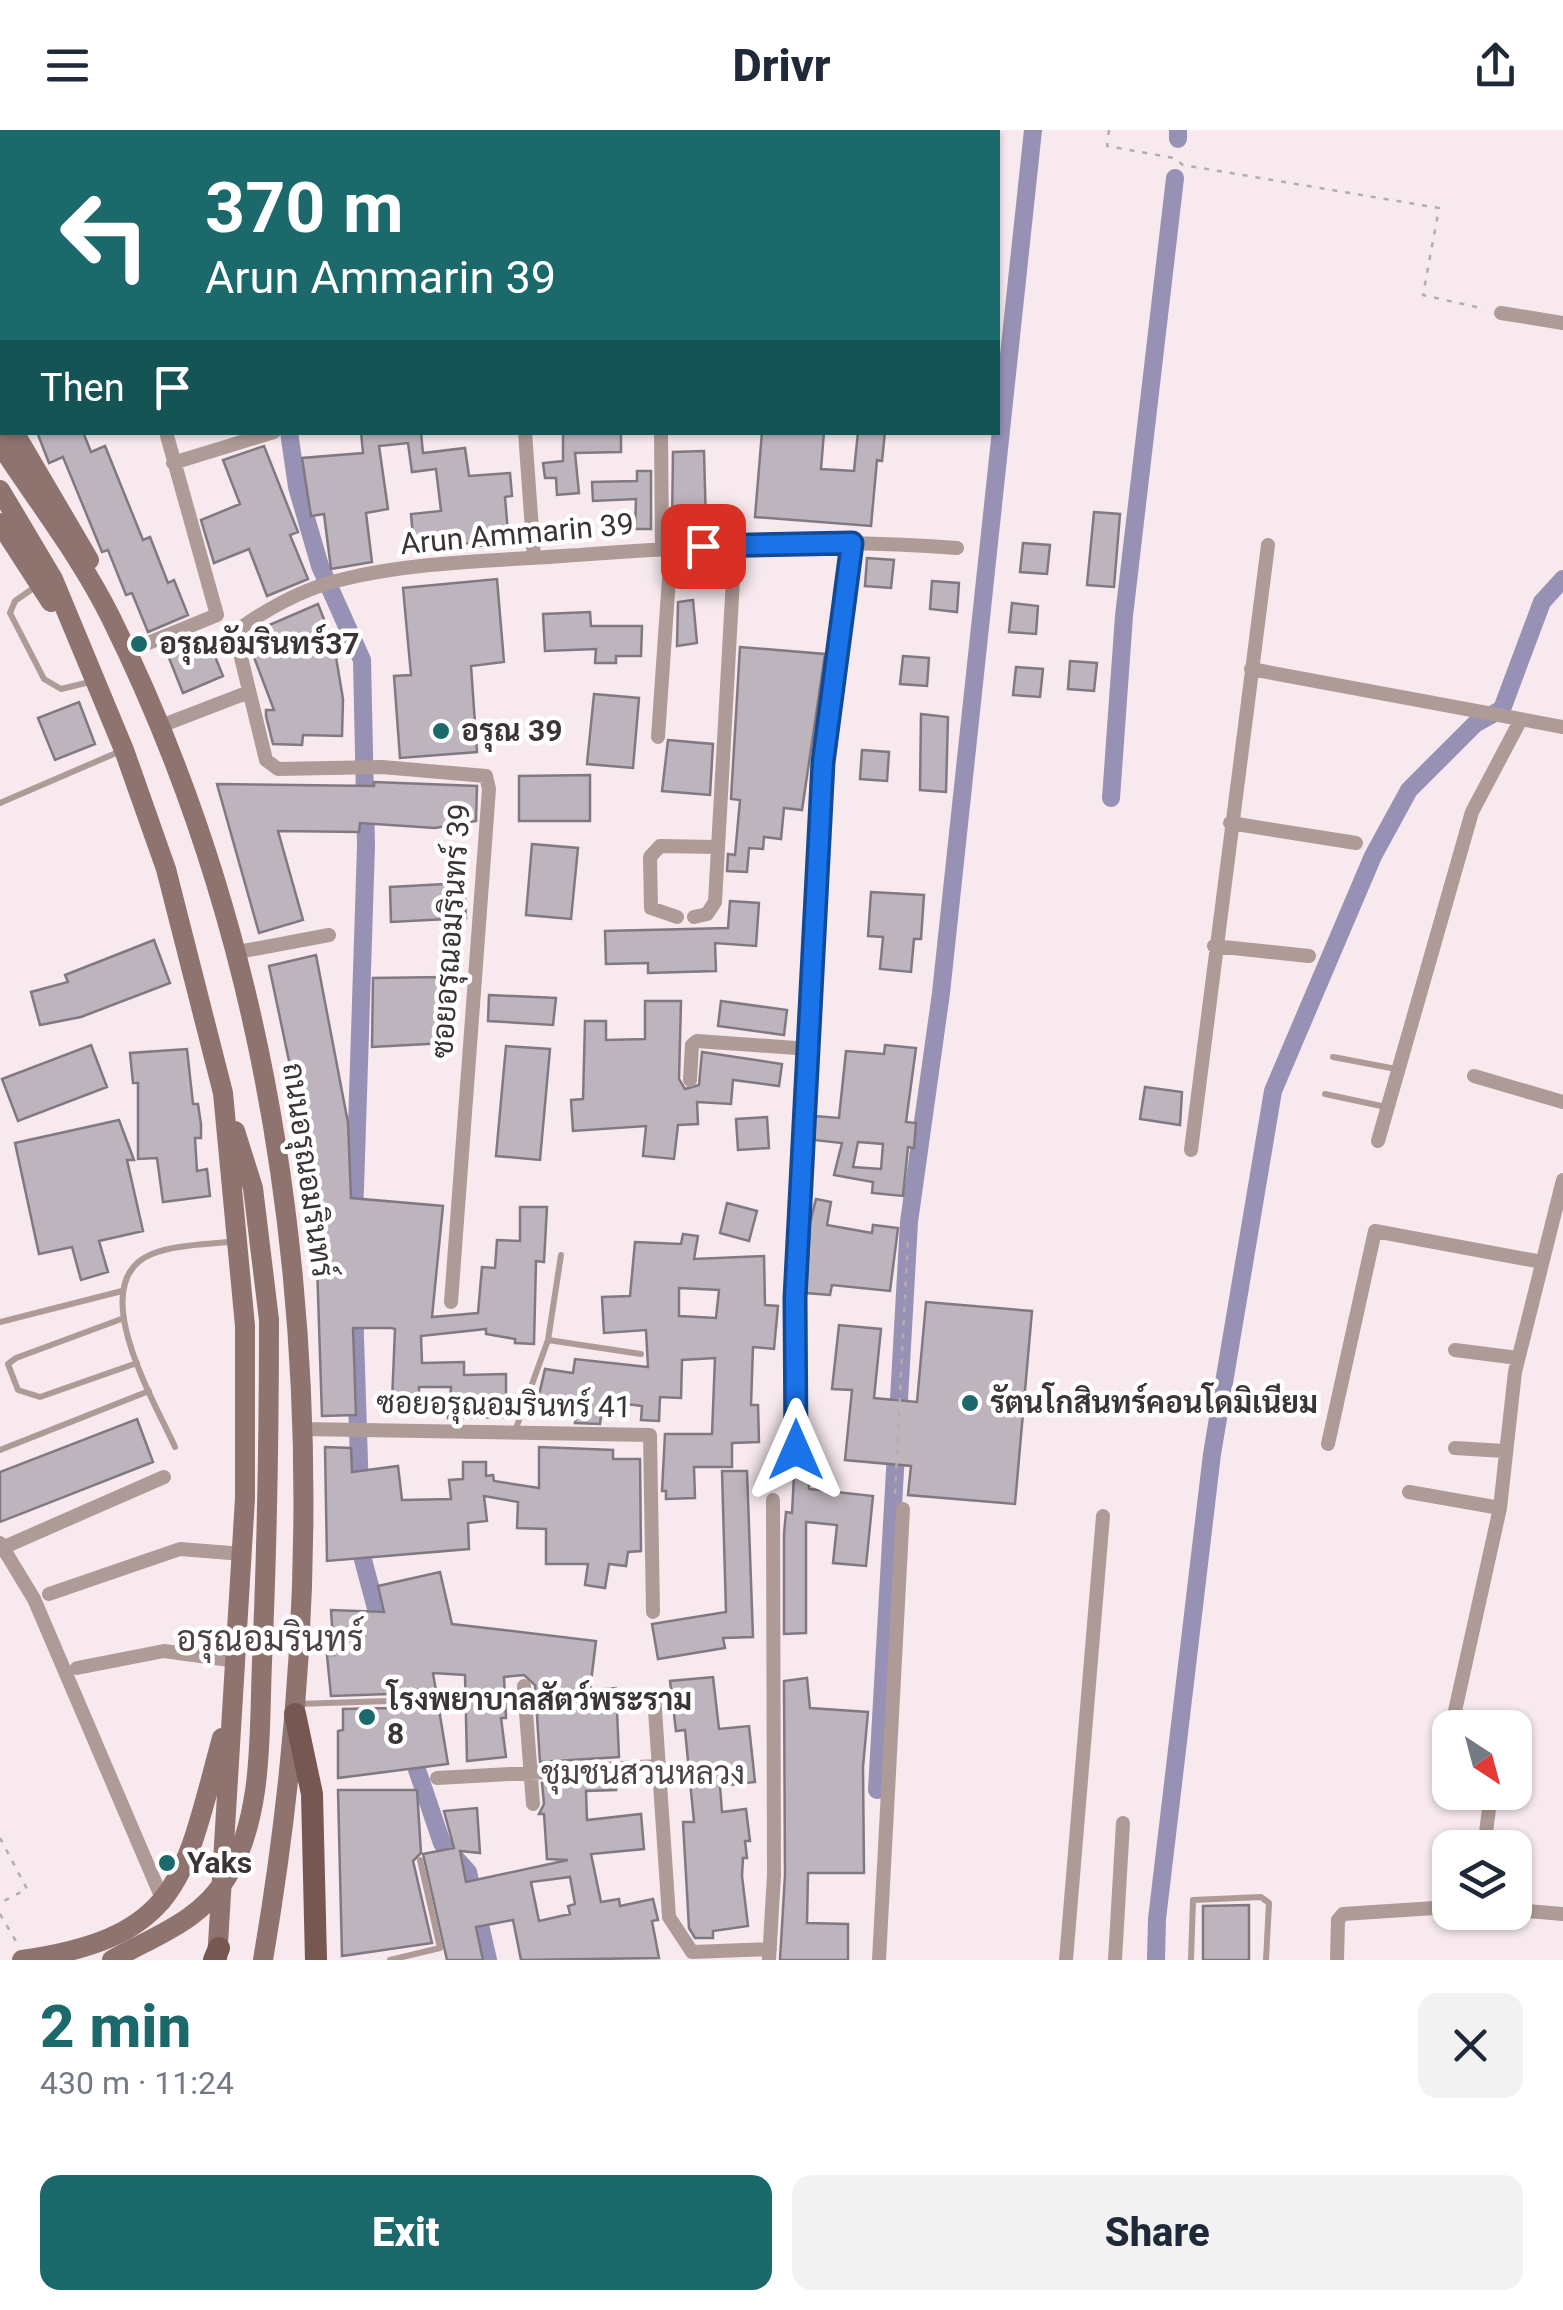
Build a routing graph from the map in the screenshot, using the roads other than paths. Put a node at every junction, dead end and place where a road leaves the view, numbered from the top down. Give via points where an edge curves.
1 (1501, 312) road end
2 (1562, 320) edge
3 (16, 435) edge
4 (167, 435) edge
5 (264, 435) edge
6 (525, 435) edge
7 (661, 435) edge
8 (0, 444) edge
9 (173, 463) junction
10 (0, 490) edge
11 (0, 522) edge
12 (735, 543) junction
13 (852, 543) junction
14 (1268, 544) dead end
15 (957, 548) dead end
16 (666, 549) junction
17 (534, 558) junction
18 (40, 583) junction
19 (111, 616) junction
20 (126, 652) junction
21 (1251, 669) junction
22 (93, 674) junction
23 (249, 692) junction
24 (1520, 721) junction
25 (158, 727) junction
26 (1563, 727) edge
27 (658, 737) dead end
28 (124, 750) junction
29 (0, 802) edge
30 (1230, 823) junction
31 (1356, 843) dead end
32 (716, 846) junction
33 (677, 917) dead end
34 (694, 917) dead end
35 (329, 935) dead end
36 (1214, 946) junction
37 (238, 952) junction
38 (1309, 956) dead end
39 (810, 1049) junction
40 (1334, 1057) dead end
41 (1398, 1069) junction
42 (1474, 1076) dead end
43 (690, 1080) dead end
44 (223, 1093) junction
45 (1325, 1094) dead end
46 (1563, 1102) edge
47 (1387, 1107) junction
48 (1378, 1141) dead end
49 (1190, 1150) dead end
50 (1563, 1180) edge
51 (237, 1241) junction
52 (560, 1255) dead end
53 (1542, 1262) junction
54 (124, 1291) junction
55 (451, 1302) dead end
56 (124, 1318) junction
57 (0, 1322) edge
58 (548, 1340) junction
59 (1454, 1350) dead end
60 (641, 1354) dead end
61 (1518, 1358) junction
62 (137, 1363) junction
63 (150, 1391) junction
64 (302, 1429) junction
65 (516, 1431) junction
66 (1328, 1444) dead end
67 (175, 1447) dead end
68 (1455, 1448) dead end
69 (0, 1450) edge
70 (796, 1450) dead end
71 (1504, 1450) junction
72 (164, 1477) dead end
73 (1410, 1492) dead end
74 (773, 1500) dead end
75 (1500, 1508) junction
76 (903, 1509) dead end
77 (1103, 1516) dead end
78 (1, 1545) edge
79 (243, 1554) junction
80 (49, 1594) dead end
81 (654, 1612) dead end
82 (237, 1661) junction
83 (77, 1668) dead end
84 (524, 1686) dead end
85 (235, 1692) junction
86 (654, 1695) dead end
87 (389, 1701) dead end
88 (295, 1709) junction
89 (1455, 1710) edge
90 (657, 1766) junction
91 (528, 1772) junction
92 (437, 1778) dead end
93 (534, 1804) dead end
94 (1124, 1822) dead end
95 (420, 1860) dead end
96 (164, 1902) junction
97 (1432, 1908) edge
98 (1532, 1911) edge
99 (1563, 1914) edge
100 (770, 1954) edge
101 (217, 1956) edge
102 (25, 1960) edge
103 (112, 1960) edge
104 (263, 1960) edge
105 (316, 1960) edge
106 (390, 1960) edge
107 (880, 1960) edge
108 (1066, 1960) edge
109 (1115, 1960) edge
110 (1191, 1960) edge
111 (1266, 1960) edge
112 (1337, 1960) edge

1 - 2 street
3 - 19 main road via 71,525
4 - 9 street
5 - 9 street
6 - 17 street
7 - 16 street
8 - 19 main road, ถนนอรุณอมรินทร์
9 - 20 street via 217,615
10 - 22 main road via 53,579
11 - 18 main road
12 - 13 street, Arun Ammarin 39
12 - 16 street, Arun Ammarin 39
12 - 32 street
13 - 15 street, Arun Ammarin 39
13 - 39 street via 823,762
14 - 21 street
16 - 17 street, Arun Ammarin 39
16 - 27 street
17 - 23 street, Arun Ammarin 39 via 323,584 242,627 238,645
18 - 22 main road
18 - 22 lane via 10,614 44,679 61,690
19 - 20 main road, ถนนอรุณอมรินทร์
20 - 25 main road, ถนนอรุณอมรินทร์
21 - 24 street
21 - 30 street
22 - 28 main road
23 - 25 street
23 - 55 street, ซอยอรุณอมรินทร์ 39 via 266,760 278,768 486,776
24 - 26 street
24 - 41 street via 1472,812
25 - 37 main road, ถนนอรุณอมรินทร์
28 - 29 lane
28 - 44 main road via 166,869
30 - 31 street
30 - 36 street
32 - 33 street via 660,846 650,857 651,908
32 - 34 street via 712,909
35 - 37 street
36 - 38 street
36 - 49 street
37 - 64 main road, ถนนอรุณอมรินทร์ via 284,1186
39 - 43 street via 697,1041
39 - 70 street via 795,1298
40 - 41 lane
41 - 47 street
42 - 46 street
44 - 51 main road
44 - 103 main road, bridge via 253,1188 269,1320 268,1534 249,1826 226,1879 207,1902 166,1934
45 - 47 lane
47 - 48 street
50 - 53 street
51 - 54 lane via 154,1253 127,1278
51 - 79 main road via 245,1326
52 - 58 lane
53 - 61 street
53 - 66 street via 1375,1231
54 - 56 lane
54 - 57 lane
56 - 62 lane
56 - 62 lane via 16,1358 8,1364 10,1376 18,1390 40,1397
58 - 60 lane
58 - 65 lane
59 - 61 street
61 - 71 street
62 - 63 lane
63 - 67 lane
63 - 69 lane
64 - 65 street, ซอยอรุณอมรินทร์ 41
64 - 88 main road, ถนนอรุณอมรินทร์
65 - 81 street, ซอยอรุณอมรินทร์ 41 via 650,1435
68 - 71 street
71 - 75 street
72 - 78 street
73 - 75 street
74 - 100 street
75 - 89 street
76 - 107 street
77 - 108 street
78 - 96 street via 34,1599
79 - 80 street via 168,1552
79 - 82 main road
82 - 83 street via 164,1651
82 - 85 main road
84 - 91 street
85 - 96 main road via 188,1858
85 - 101 main road
86 - 90 street
87 - 88 lane
88 - 104 main road, ถนนอรุณอมรินทร์
88 - 105 main road via 312,1794
90 - 91 street
90 - 100 street via 670,1917 682,1941 692,1952
91 - 92 street
91 - 93 street
94 - 109 street
95 - 106 lane via 440,1948
96 - 102 main road via 104,1940
97 - 112 street via 1342,1914
98 - 99 street
110 - 111 lane via 1191,1905 1198,1897 1267,1900

